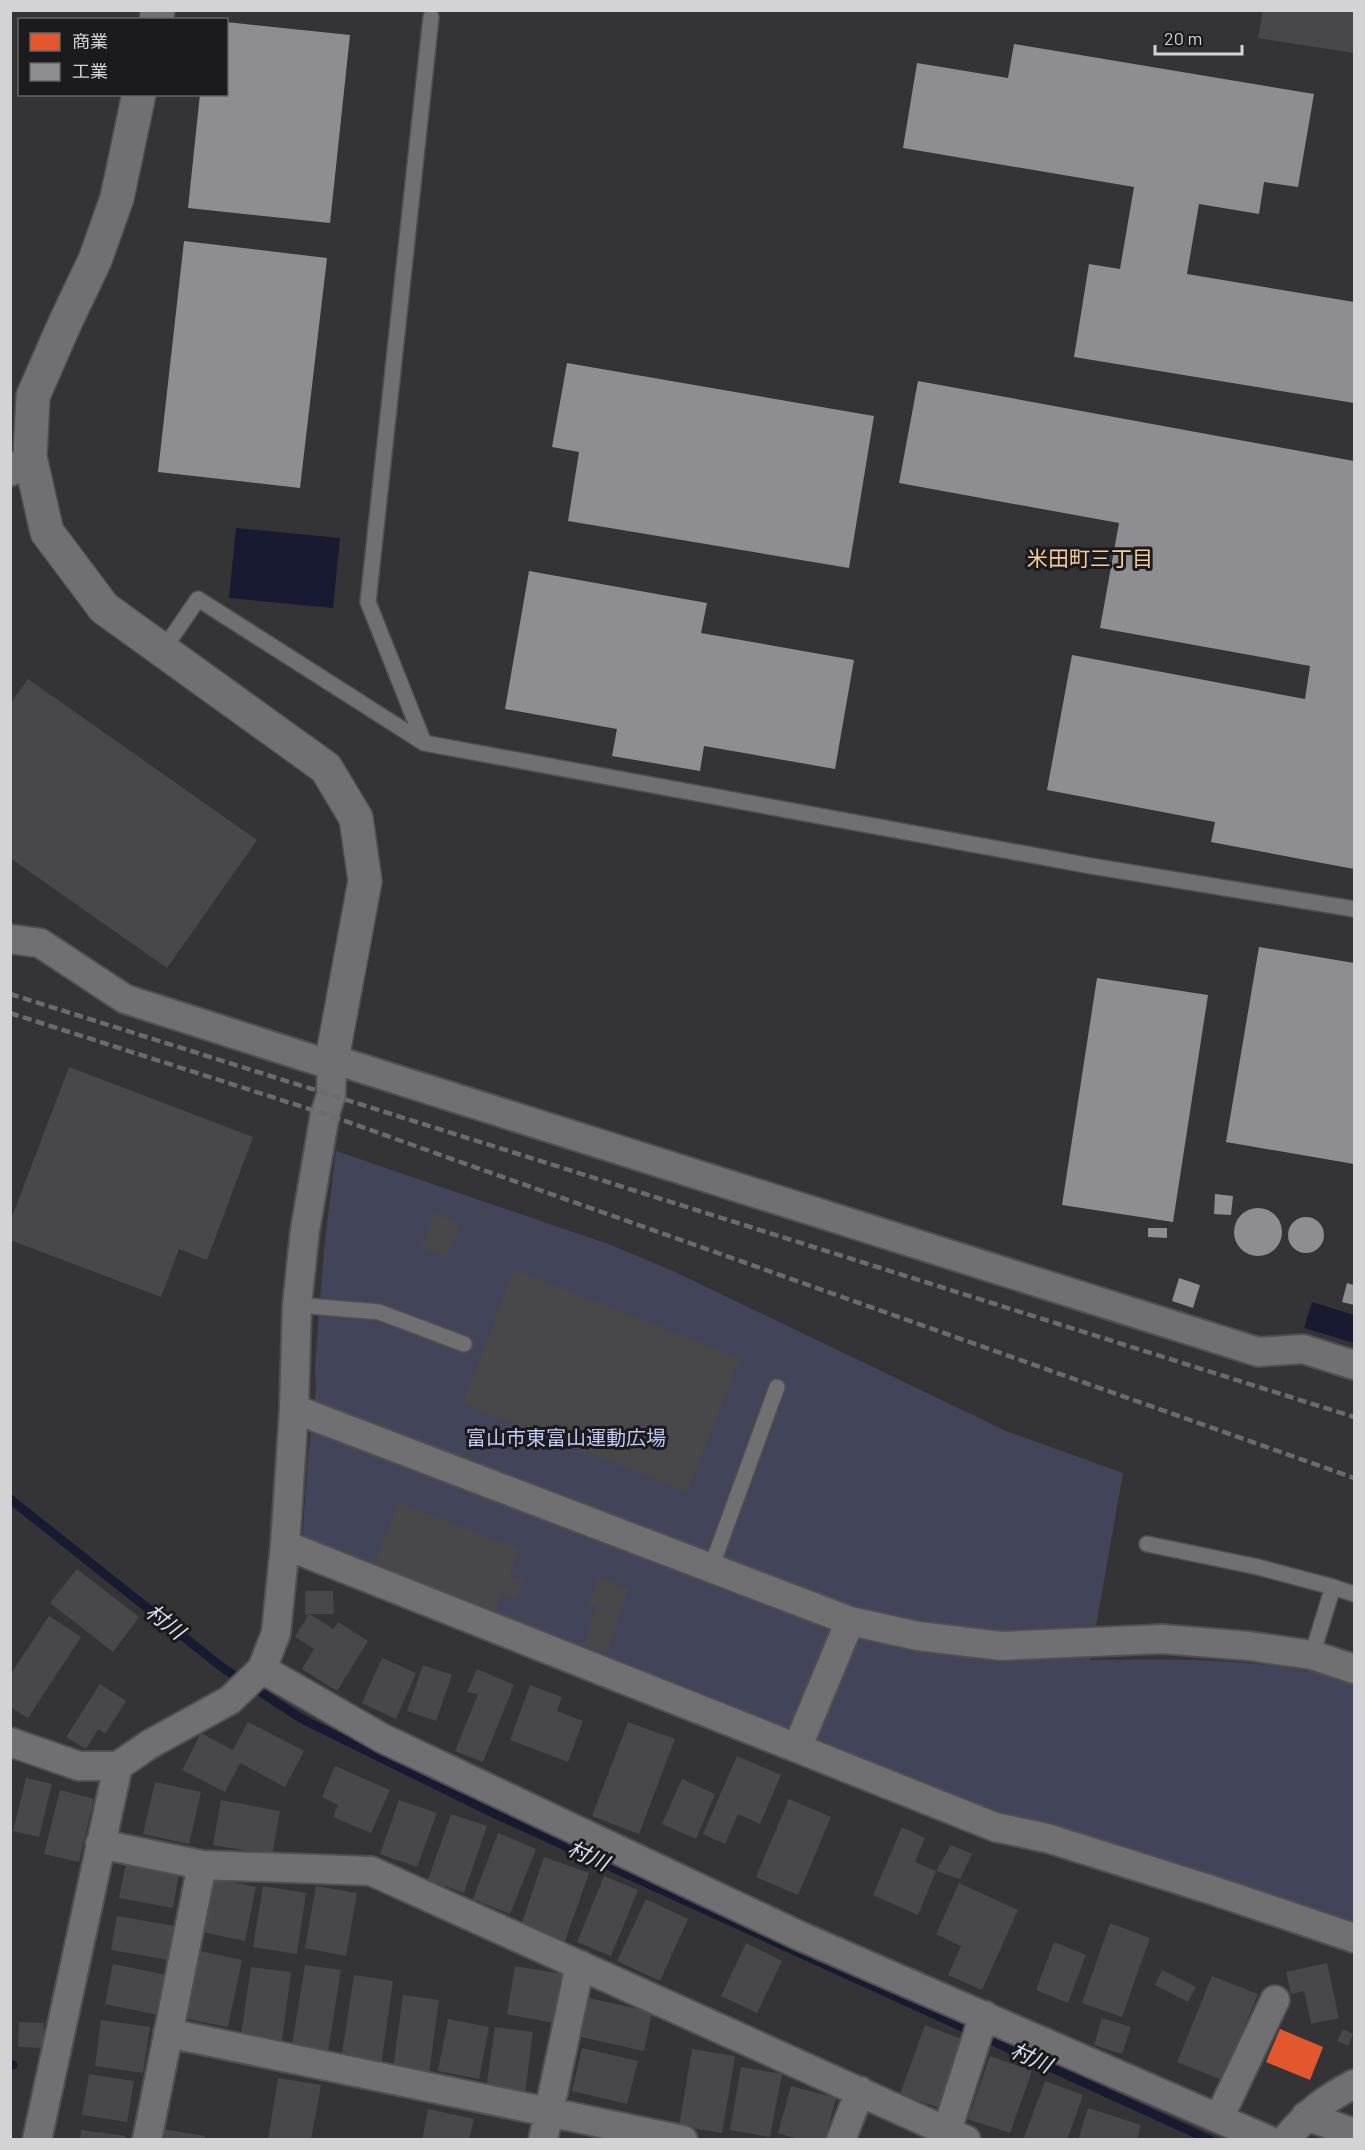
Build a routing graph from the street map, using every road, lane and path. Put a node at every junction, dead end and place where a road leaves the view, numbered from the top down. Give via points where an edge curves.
1 (431, 17) dead end
2 (139, 96) edge
3 (20, 464) edge
4 (163, 651) junction
5 (424, 743) junction
6 (1354, 909) edge
7 (10, 939) edge
8 (332, 1062) junction
9 (297, 1305) junction
10 (464, 1344) dead end
11 (1354, 1365) edge
12 (777, 1387) dead end
13 (294, 1409) junction
14 (1147, 1544) dead end
15 (285, 1545) junction
16 (711, 1568) junction
17 (1334, 1587) junction
18 (1354, 1594) edge
19 (850, 1622) junction
20 (1312, 1655) junction
21 (1354, 1669) edge
22 (261, 1670) junction
23 (10, 1742) edge
24 (797, 1748) junction
25 (118, 1766) junction
26 (100, 1844) junction
27 (202, 1865) junction
28 (1354, 1938) edge
29 (580, 1965) junction
30 (1275, 2000) dead end
31 (984, 2015) junction
32 (168, 2033) junction
33 (1354, 2084) edge
34 (860, 2091) junction
35 (549, 2112) junction
36 (1306, 2116) junction
37 (1219, 2118) junction
38 (1354, 2133) edge
39 (952, 2136) edge
40 (37, 2139) edge
41 (147, 2139) edge
42 (543, 2139) edge
43 (683, 2139) edge
44 (841, 2139) edge
45 (1268, 2139) edge
46 (1285, 2139) edge

1 - 5 lane via 368,602
2 - 3 street via 117,198 95,260 33,396
3 - 4 street via 47,532 104,608
4 - 5 lane via 198,599
4 - 8 street via 326,768 356,818 365,881
5 - 6 lane via 1091,866
7 - 8 street via 40,943 125,999
8 - 9 street via 331,1095 305,1230
8 - 11 street via 1258,1352 1303,1349
9 - 10 lane via 379,1312
9 - 13 street
12 - 16 lane
13 - 15 street
13 - 16 street
14 - 17 lane
15 - 22 street via 276,1633
15 - 24 street
16 - 19 street
17 - 18 lane
17 - 20 lane
19 - 20 street via 918,1636 1001,1646 1162,1639
19 - 24 street
20 - 21 street
22 - 25 street via 233,1697
22 - 31 street via 382,1738 800,1936
23 - 25 street via 79,1766
24 - 28 street via 995,1827 1059,1842
25 - 26 street
26 - 27 street
26 - 40 street
27 - 29 street via 371,1871
27 - 32 street
29 - 34 street
29 - 35 street
30 - 37 street
31 - 37 street
31 - 39 street
32 - 35 street
32 - 41 street
33 - 36 street
34 - 39 street
34 - 44 street
35 - 42 street
35 - 43 street
36 - 38 street
36 - 46 street
37 - 45 street

